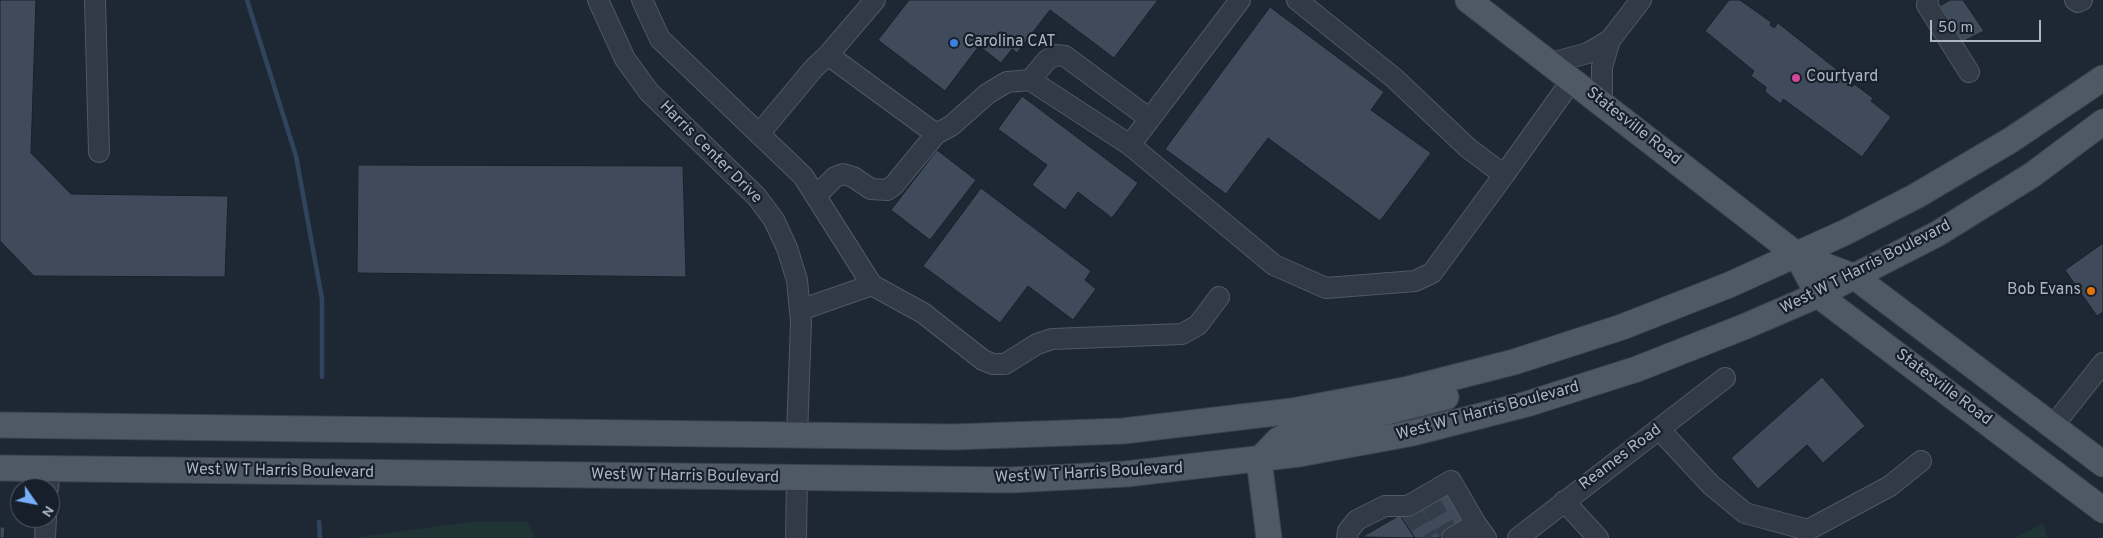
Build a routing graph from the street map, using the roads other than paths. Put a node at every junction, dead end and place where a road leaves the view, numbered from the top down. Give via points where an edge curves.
1 (96, 0) edge
2 (598, 0) edge
3 (642, 0) edge
4 (875, 0) edge
5 (1240, 0) edge
6 (1297, 0) edge
7 (1468, 0) edge
8 (1641, 0) edge
9 (1928, 0) edge
10 (2075, 0) edge
11 (2082, 0) edge
12 (1610, 40) junction
13 (828, 55) junction
14 (1551, 63) junction
15 (1969, 72) dead end
16 (2103, 78) edge
17 (1030, 80) junction
18 (1572, 80) junction
19 (1602, 102) junction
20 (1150, 119) junction
21 (2103, 122) edge
22 (758, 134) junction
23 (936, 134) junction
24 (1130, 145) junction
25 (99, 152) dead end
26 (1504, 175) junction
27 (816, 196) junction
28 (1797, 255) junction
29 (1855, 277) junction
30 (872, 285) junction
31 (1818, 295) junction
32 (1219, 297) dead end
33 (800, 310) junction
34 (1569, 345) junction
35 (2103, 363) edge
36 (1725, 378) dead end
37 (0, 425) edge
38 (2053, 426) junction
39 (1659, 428) junction
40 (797, 435) junction
41 (1259, 460) junction
42 (1921, 461) dead end
43 (2103, 464) edge
44 (0, 468) edge
45 (49, 478) edge
46 (60, 478) edge
47 (797, 479) junction
48 (1564, 501) junction
49 (2103, 510) edge
50 (1480, 531) edge
51 (1451, 536) edge
52 (796, 538) edge
53 (1269, 538) edge
54 (1348, 538) edge
55 (1518, 538) edge
56 (1598, 538) edge

1 - 25 street
2 - 33 street, Harris Center Drive via 625,59 649,92 757,197 774,220 797,280
3 - 22 street via 660,39
4 - 13 street
5 - 20 street
6 - 26 street via 1394,78 1468,148
7 - 14 main road, Statesville Road
8 - 12 street
9 - 15 street via 1926,5
10 - 11 street
12 - 14 street via 1588,53
12 - 19 street via 1602,67
13 - 22 street
13 - 23 street
14 - 18 main road, Statesville Road
16 - 28 main road via 1962,170
17 - 20 street via 1047,60 1065,56
17 - 23 street via 1006,82 951,126
17 - 24 street
18 - 19 main road, Statesville Road
18 - 26 street
19 - 28 main road, Statesville Road
20 - 24 street
21 - 29 main road, West W T Harris Boulevard via 1984,207
22 - 27 street via 803,176
23 - 27 street via 887,190 871,189 853,176 843,174 835,177
24 - 26 street via 1274,265 1326,288 1414,281 1432,273
27 - 30 street
28 - 29 main road, Statesville Road
28 - 31 main road, Statesville Road
28 - 34 main road via 1676,306
29 - 31 main road, West W T Harris Boulevard
29 - 38 main road, Statesville Road
30 - 32 street via 923,313 983,360 993,364 1005,364 1037,344 1052,339 1182,334 1198,325
30 - 33 street
31 - 41 main road, West W T Harris Boulevard via 1637,369 1527,404 1413,433
31 - 49 main road, Statesville Road
33 - 40 street, Harris Center Drive
34 - 40 main road via 1404,390 1237,419 1047,435
34 - 41 main road via 1446,397 1351,421 1295,431 1278,440
35 - 38 street
36 - 39 street, Reames Road
37 - 40 main road
38 - 43 main road, Statesville Road
39 - 42 street via 1711,485 1745,513 1808,530 1890,486
39 - 48 street, Reames Road
41 - 47 main road, West W T Harris Boulevard via 1068,478 963,481
41 - 53 main road
44 - 45 main road, West W T Harris Boulevard
46 - 47 main road, West W T Harris Boulevard
47 - 52 street
48 - 55 street, Reames Road
48 - 56 street
50 - 51 street
50 - 54 street via 1450,481 1409,507 1385,506 1357,520 1348,531

